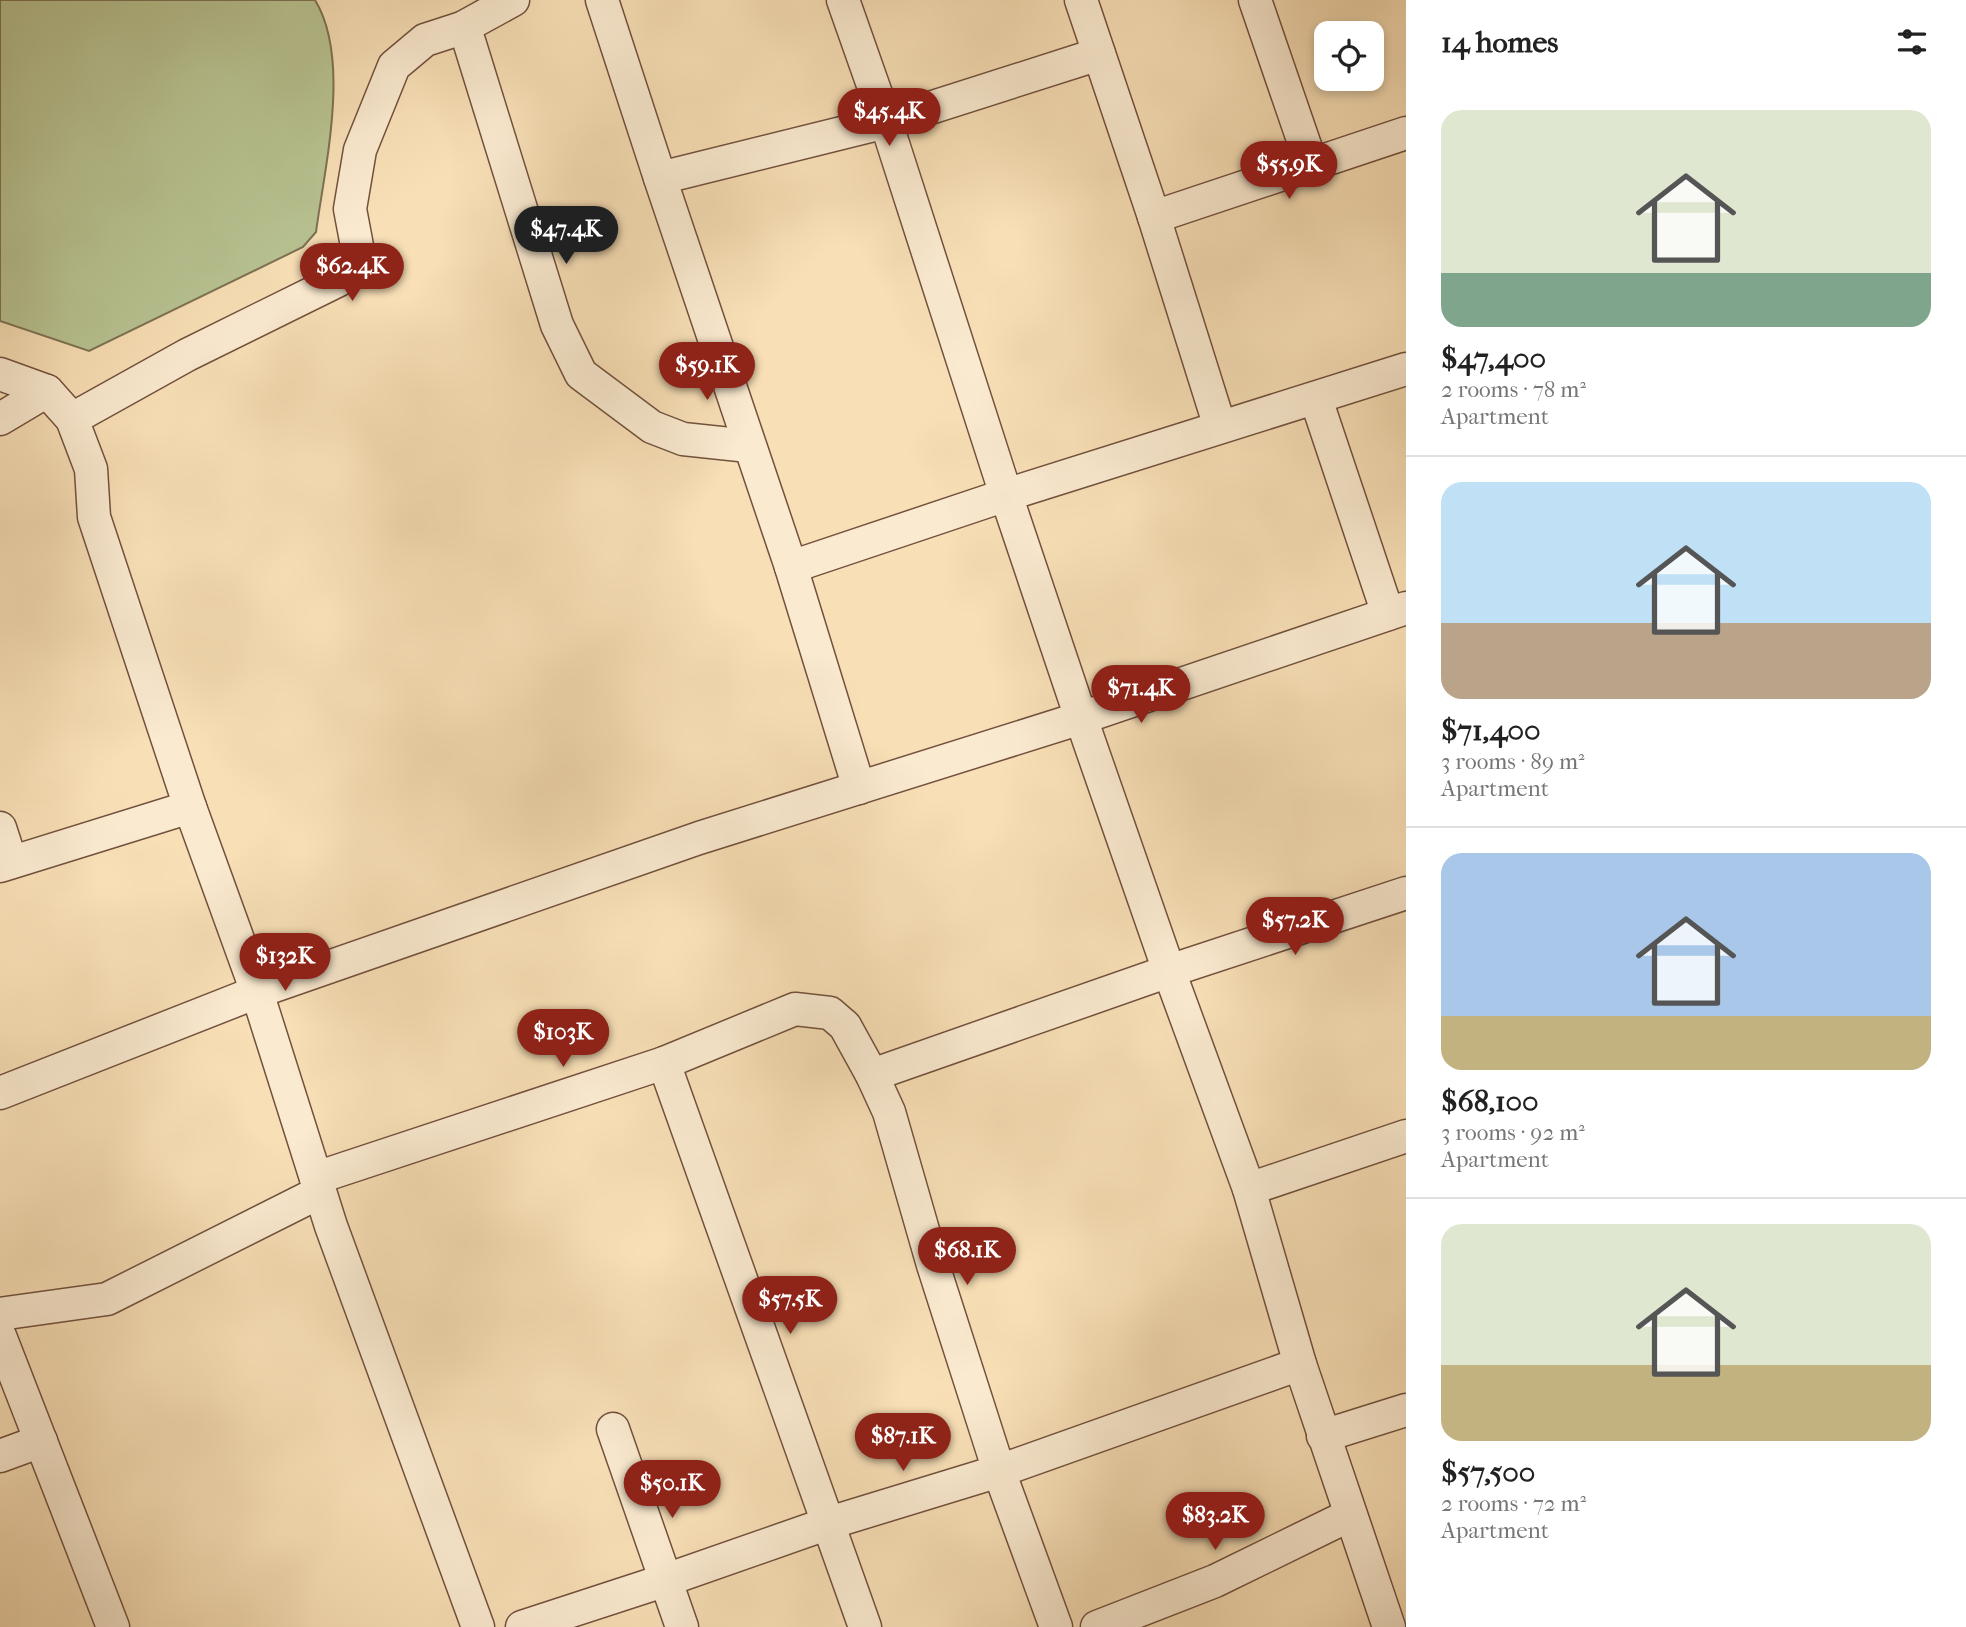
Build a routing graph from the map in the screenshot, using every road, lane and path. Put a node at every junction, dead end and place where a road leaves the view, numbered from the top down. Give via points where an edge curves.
1 (513, 0) edge
2 (603, 0) edge
3 (843, 0) edge
4 (1081, 0) edge
5 (1255, 0) edge
6 (462, 28) junction
7 (1099, 54) junction
8 (886, 122) junction
9 (1406, 133) edge
10 (1312, 166) junction
11 (660, 178) junction
12 (1154, 217) junction
13 (1406, 369) edge
14 (0, 374) edge
15 (47, 391) junction
16 (1316, 399) junction
17 (0, 419) edge
18 (72, 419) junction
19 (1220, 427) junction
20 (749, 446) junction
21 (1006, 495) junction
22 (791, 567) junction
23 (1397, 611) edge
24 (1081, 718) junction
25 (859, 788) junction
26 (190, 807) junction
27 (0, 828) edge
28 (5, 864) edge
29 (1406, 894) edge
30 (1168, 971) junction
31 (257, 992) junction
32 (664, 1063) junction
33 (872, 1076) junction
34 (0, 1093) edge
35 (1406, 1136) edge
36 (318, 1185) junction
37 (1249, 1189) junction
38 (0, 1314) edge
39 (0, 1336) edge
40 (1300, 1364) junction
41 (1406, 1410) edge
42 (613, 1429) dead end
43 (1323, 1436) junction
44 (41, 1441) junction
45 (0, 1456) edge
46 (999, 1471) junction
47 (1350, 1516) junction
48 (829, 1523) junction
49 (666, 1580) junction
50 (113, 1627) edge
51 (478, 1627) edge
52 (522, 1627) edge
53 (682, 1627) edge
54 (865, 1627) edge
55 (1056, 1627) edge
56 (1097, 1627) edge
57 (1389, 1627) edge

1 - 6 street
2 - 11 street
3 - 8 street
4 - 7 street
5 - 10 street
6 - 18 street via 425,40 394,66 360,150 350,209 357,246 352,264 339,279
6 - 20 street via 557,325 582,374 652,427 683,439
7 - 8 street
7 - 12 street
8 - 11 street
8 - 21 street
9 - 10 street
10 - 12 street
11 - 20 street
12 - 19 street
13 - 16 street
14 - 15 street
15 - 17 street
15 - 18 street
16 - 19 street
16 - 23 street
18 - 26 street via 91,469 94,517
19 - 21 street
20 - 22 street
21 - 22 street
21 - 24 street
22 - 25 street
23 - 24 street
24 - 25 street
24 - 30 street
25 - 31 street via 699,838
26 - 28 street
26 - 31 street
27 - 28 street
29 - 30 street
30 - 33 street
30 - 37 street
31 - 34 street
31 - 36 street
32 - 33 street via 795,1009 830,1013 845,1026
32 - 36 street
32 - 48 street
33 - 46 street via 889,1112
35 - 37 street
36 - 38 street via 107,1299
36 - 51 street
37 - 40 street
39 - 44 street
40 - 43 street
40 - 46 street
41 - 43 street
42 - 49 street
43 - 47 street
44 - 45 street
44 - 50 street
46 - 48 street
46 - 55 street
47 - 56 street via 1215,1581
47 - 57 street
48 - 49 street
48 - 54 street
49 - 52 street
49 - 53 street

